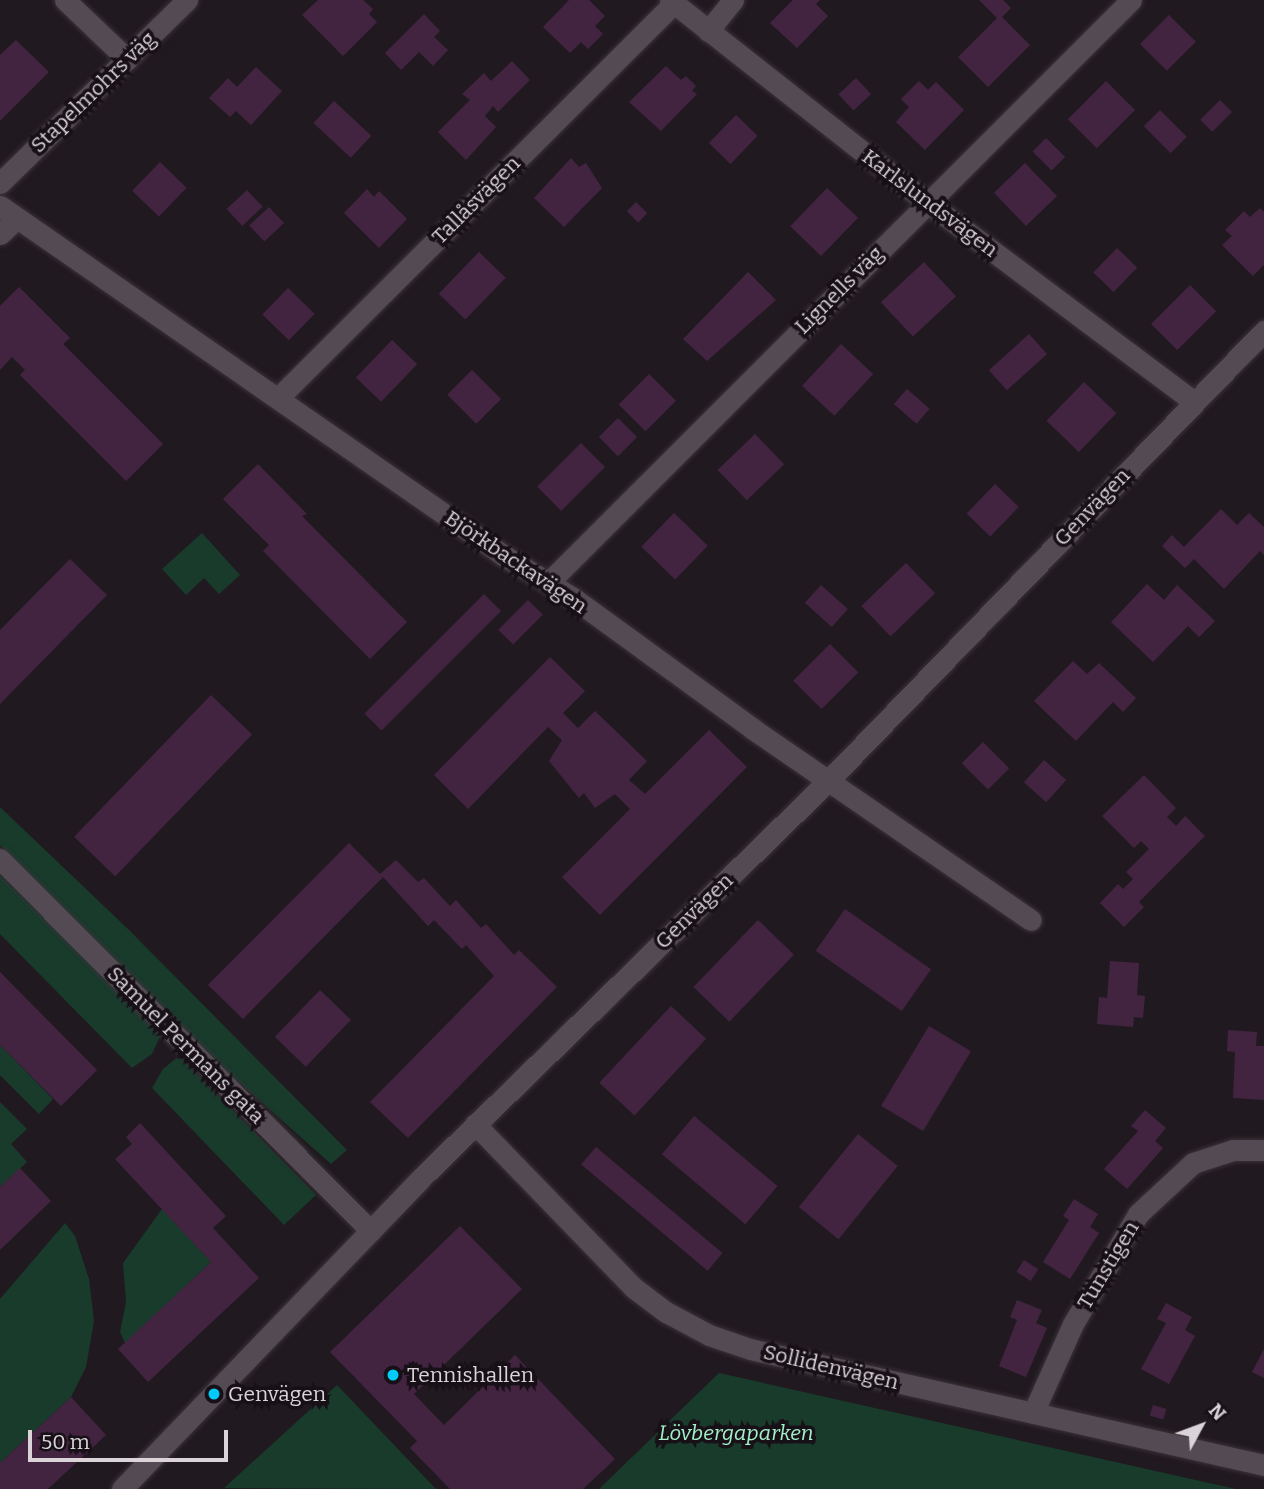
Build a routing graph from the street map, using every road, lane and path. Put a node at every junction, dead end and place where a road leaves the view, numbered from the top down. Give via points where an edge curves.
1 (65, 0) edge
2 (187, 0) edge
3 (733, 0) edge
4 (1131, 0) edge
5 (672, 1) edge
6 (708, 31) junction
7 (127, 59) junction
8 (0, 183) edge
9 (927, 202) junction
10 (8, 212) edge
11 (0, 234) edge
12 (1264, 331) edge
13 (278, 398) junction
14 (1194, 402) junction
15 (549, 582) junction
16 (828, 780) junction
17 (0, 859) edge
18 (1031, 920) dead end
19 (475, 1125) junction
20 (1264, 1150) edge
21 (371, 1231) junction
22 (1033, 1413) junction
23 (1264, 1465) edge
24 (122, 1489) edge

1 - 7 street
2 - 7 street, Stapelmohrs väg
3 - 6 street
4 - 9 street, Lignells väg
5 - 6 street, Karlslundsvägen
5 - 13 street, Tallåsvägen
6 - 9 street, Karlslundsvägen
7 - 8 street, Stapelmohrs väg
9 - 14 street, Karlslundsvägen
9 - 15 street, Lignells väg
10 - 11 street
10 - 13 street, Björkbackavägen
12 - 14 street, Genvägen
13 - 15 street, Björkbackavägen
14 - 16 street, Genvägen
15 - 16 street, Björkbackavägen
16 - 18 street, Björkbackavägen
16 - 19 street, Genvägen
17 - 21 street, Samuel Permans gata
19 - 21 street, Genvägen
19 - 22 street, Sollidenvägen via 634,1288 709,1335 750,1349
20 - 22 street, Tunstigen via 1233,1150 1192,1163 1138,1214 1073,1324
21 - 24 street, Genvägen
22 - 23 street, Sollidenvägen

